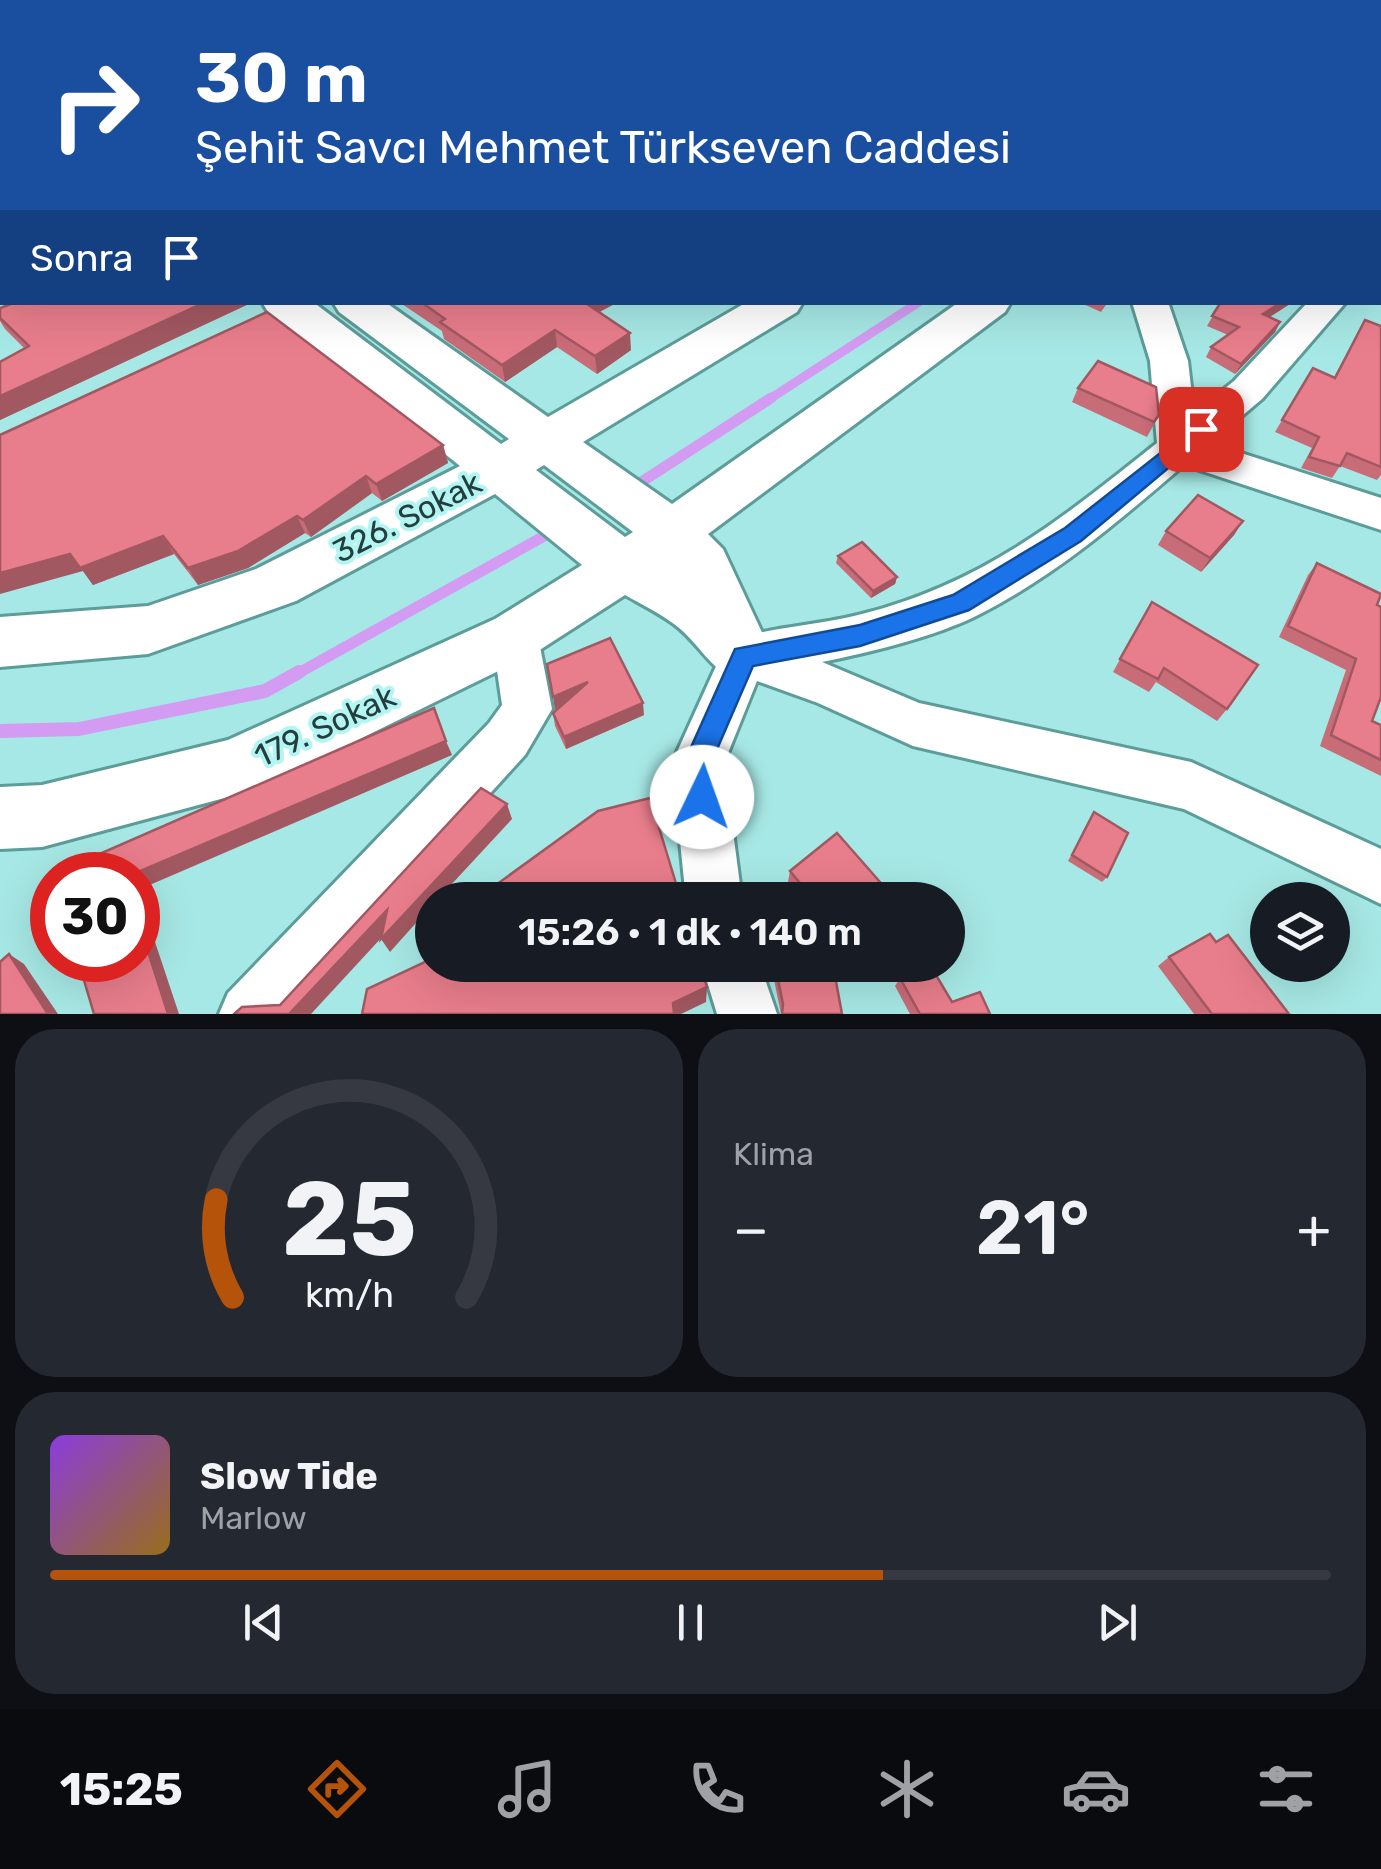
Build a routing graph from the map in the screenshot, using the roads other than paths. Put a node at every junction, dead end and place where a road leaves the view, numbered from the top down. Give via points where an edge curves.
1 (359, 305) edge
2 (777, 305) edge
3 (985, 305) edge
4 (1151, 305) edge
5 (1325, 305) edge
6 (275, 310) edge
7 (1178, 448) junction
8 (562, 451) junction
9 (515, 484) junction
10 (1381, 514) edge
11 (672, 532) junction
12 (624, 567) junction
13 (515, 636) junction
14 (0, 642) edge
15 (744, 656) junction
16 (0, 818) edge
17 (1381, 877) edge
18 (712, 882) edge
19 (737, 982) edge
20 (249, 1014) edge
21 (747, 1014) edge

1 - 8 street
2 - 8 street, 326. Sokak
3 - 11 street
4 - 7 street via 1169,361
5 - 7 street via 1248,390
6 - 9 street
7 - 10 street
7 - 15 street via 1073,534 960,603 860,635
8 - 9 street, 326. Sokak
8 - 11 street
9 - 12 street
9 - 14 street, 326. Sokak via 148,630
11 - 12 street
11 - 15 street via 704,566
12 - 13 street, 179. Sokak
12 - 15 street via 696,608
13 - 16 street, 179. Sokak via 236,768 42,816
13 - 20 street via 527,708 507,739
15 - 17 street via 913,724 1190,786
15 - 18 street via 698,763
19 - 21 street

